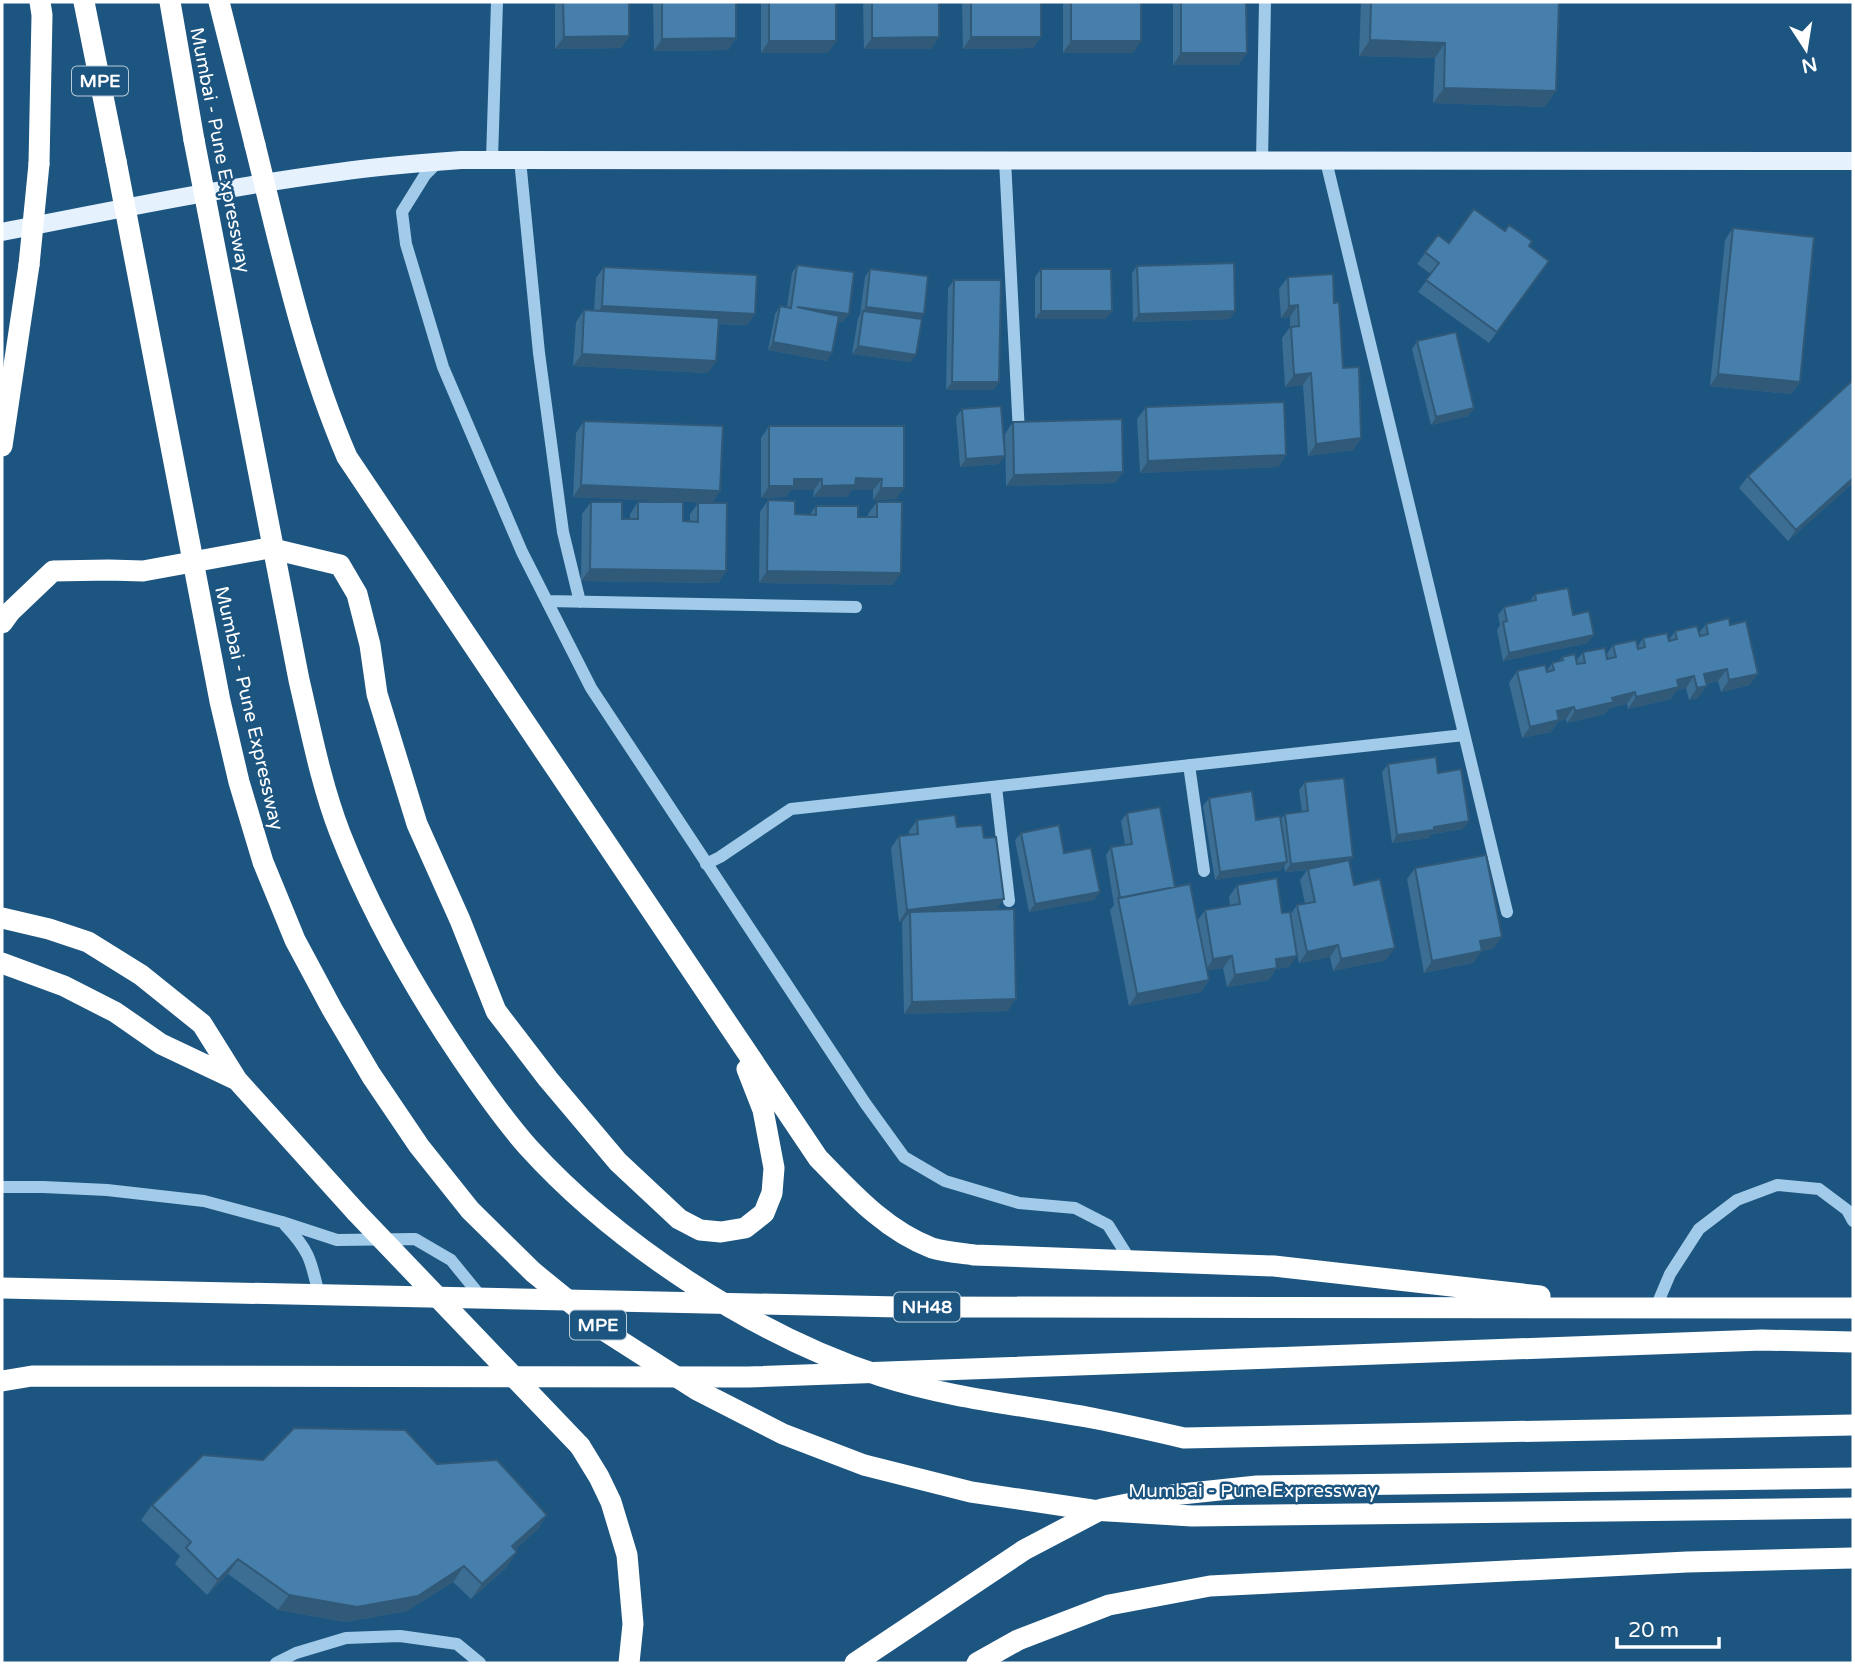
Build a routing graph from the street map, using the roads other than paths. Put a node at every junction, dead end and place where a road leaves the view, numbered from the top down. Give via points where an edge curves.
1 (40, 2) edge
2 (84, 2) edge
3 (170, 2) edge
4 (219, 2) edge
5 (497, 2) edge
6 (1265, 2) edge
7 (492, 159) junction
8 (520, 160) junction
9 (1005, 160) junction
10 (1262, 161) junction
11 (1326, 161) junction
12 (1853, 161) edge
13 (438, 162) junction
14 (2, 232) edge
15 (6, 393) edge
16 (1019, 433) edge
17 (2, 446) edge
18 (547, 601) junction
19 (580, 602) junction
20 (856, 607) dead end
21 (2, 623) edge
22 (1464, 735) junction
23 (1189, 765) junction
24 (996, 787) junction
25 (706, 864) junction
26 (1205, 870) dead end
27 (1009, 901) dead end
28 (1507, 912) dead end
29 (2, 918) edge
30 (2, 963) edge
31 (734, 1034) junction
32 (237, 1080) junction
33 (2, 1187) edge
34 (1853, 1221) edge
35 (282, 1222) junction
36 (1130, 1260) junction
37 (2, 1288) edge
38 (319, 1295) junction
39 (482, 1298) junction
40 (1649, 1307) junction
41 (1853, 1308) edge
42 (1853, 1342) edge
43 (2, 1381) edge
44 (1853, 1425) edge
45 (1853, 1478) edge
46 (1853, 1508) edge
47 (1853, 1558) edge
48 (276, 1663) edge
49 (480, 1663) edge
50 (629, 1663) edge
51 (856, 1663) edge
52 (978, 1663) edge

1 - 15 highway, bridge via 39,164 29,265
2 - 46 highway, Mumbai - Pune Expressway / MPE, bridge via 220,701 263,862 296,940 371,1075 470,1210 533,1272 608,1333 697,1390 783,1434 864,1465 971,1492 1092,1510 1192,1516
3 - 44 highway, Mumbai - Pune Expressway, bridge via 299,680 344,841 368,899 438,1024 528,1147 584,1202 651,1256 733,1309 810,1349 881,1376 979,1400 1184,1438
4 - 31 highway, bridge via 299,323 347,457
5 - 7 street
6 - 10 street
7 - 8 main road
7 - 13 main road
8 - 9 main road
8 - 19 street via 563,532
9 - 10 main road
9 - 16 street
10 - 11 main road
11 - 12 main road
11 - 22 street
13 - 14 main road via 189,195
13 - 18 street via 402,212 406,244 443,367
15 - 17 highway
18 - 19 street
18 - 25 street via 591,688
19 - 20 street
21 - 31 highway via 53,571 143,571 269,548 340,565 358,594 377,694 417,824 496,1011 618,1162 679,1219 700,1230 745,1228 764,1213 772,1193 774,1168 763,1110
22 - 23 street
22 - 28 street
23 - 24 street
23 - 26 street
24 - 25 street via 791,809
24 - 27 street
25 - 36 street via 904,1157 946,1181 1019,1203 1075,1208 1108,1224
29 - 32 highway via 88,943 141,975 202,1024
30 - 32 highway via 74,991 161,1044
31 - 36 highway via 818,1158 863,1205 899,1232 933,1248 974,1255
32 - 50 highway, bridge via 580,1446 611,1502 626,1555 633,1623
33 - 35 street via 107,1190 204,1201
34 - 40 street via 1847,1210 1819,1189 1777,1185 1737,1200 1699,1229
35 - 38 street via 311,1259
35 - 39 street via 337,1240 415,1239 451,1260
36 - 40 highway via 1274,1266
37 - 38 highway, NH48
38 - 39 highway, NH48
39 - 40 highway, NH48 via 899,1307
40 - 41 highway, NH48
42 - 43 highway via 1762,1340 748,1377 32,1376
45 - 51 highway via 1271,1486 1172,1494 1102,1509 1024,1550
47 - 52 highway via 1210,1586 1109,1605 1018,1640
48 - 49 street via 346,1638 400,1636 457,1644

